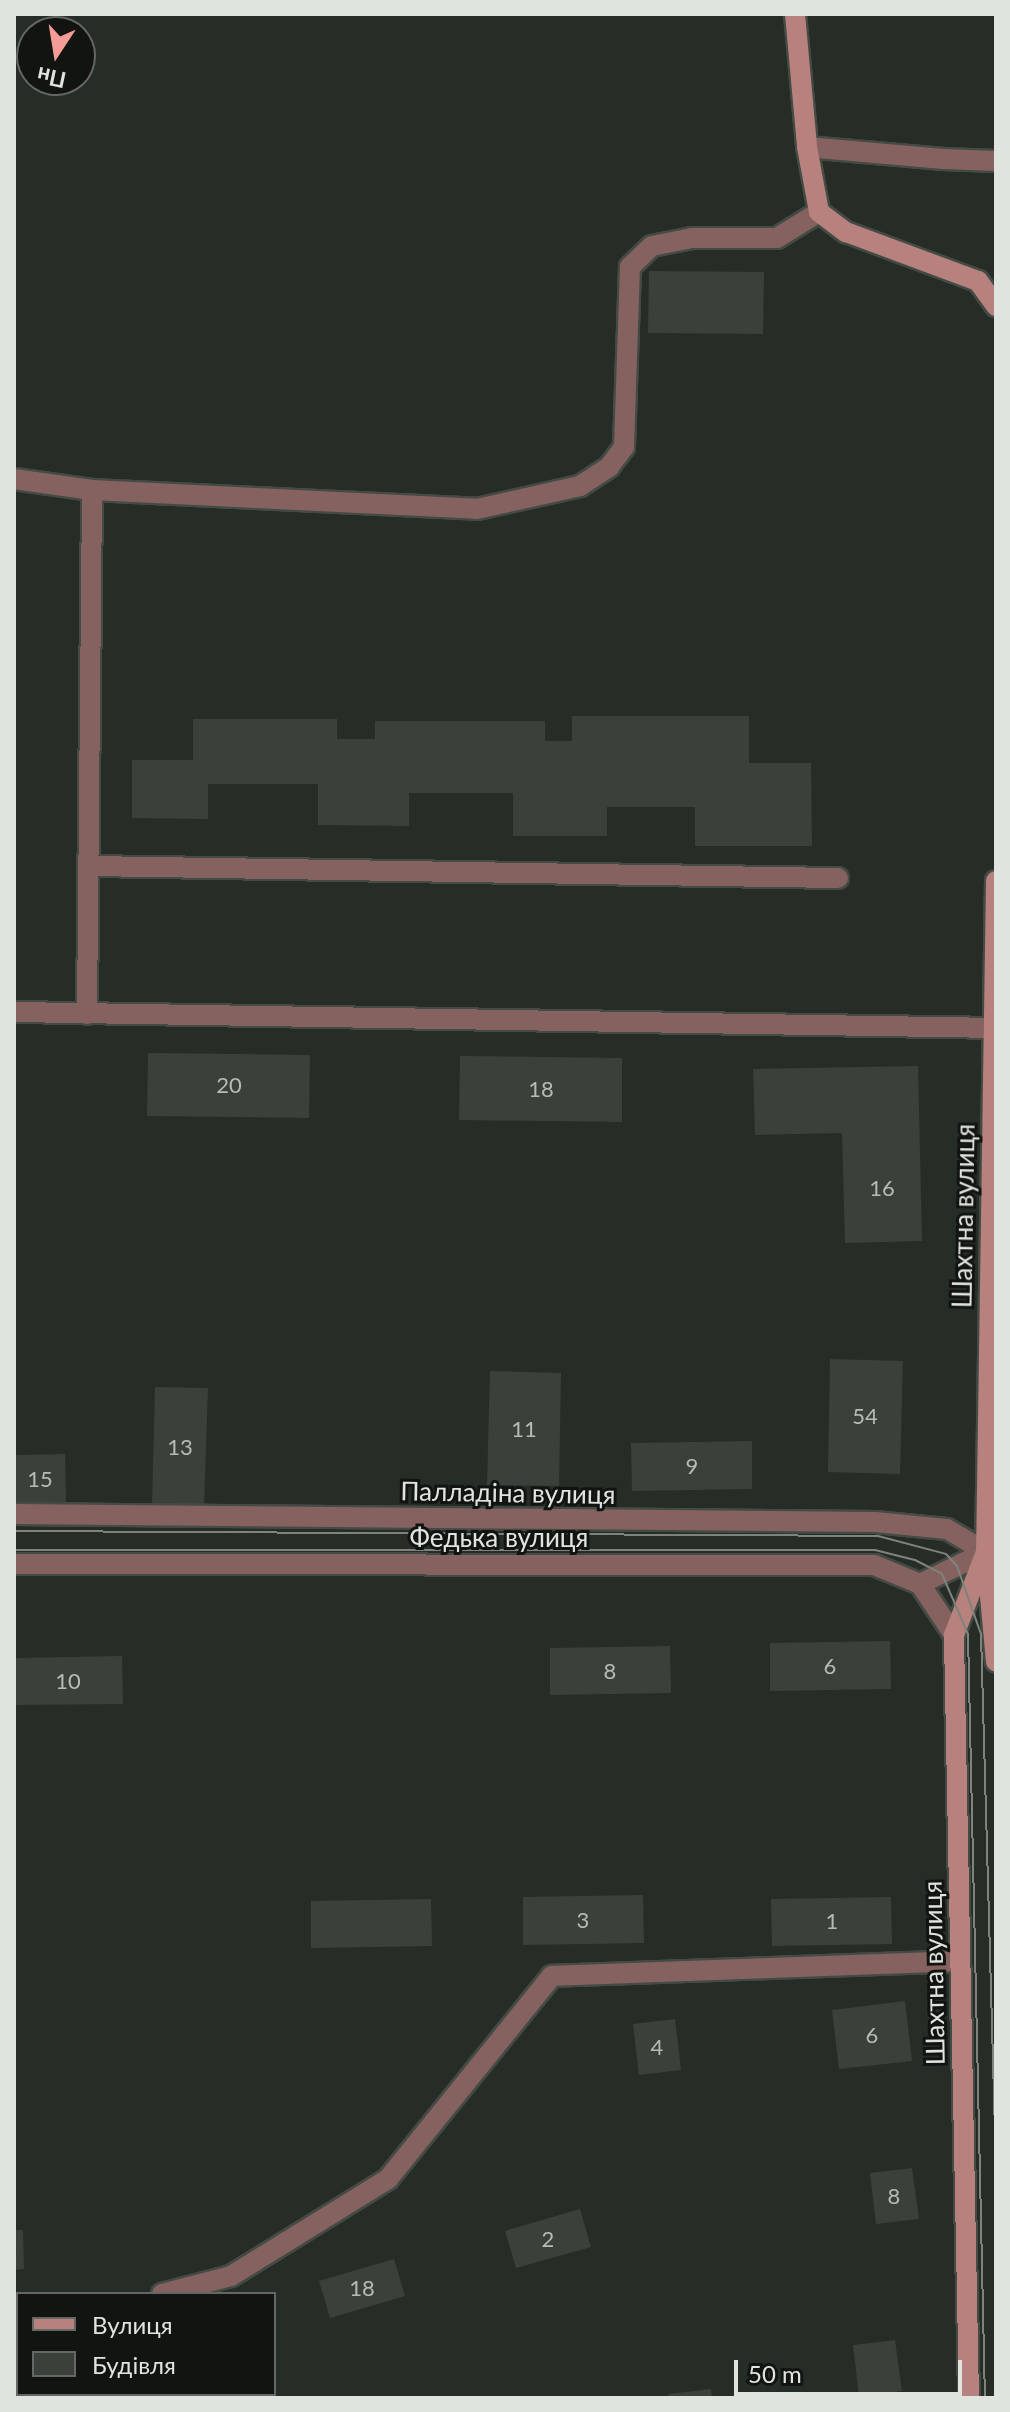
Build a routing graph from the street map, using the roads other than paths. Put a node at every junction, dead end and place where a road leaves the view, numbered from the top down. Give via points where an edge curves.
1 (795, 14) edge
2 (807, 147) junction
3 (996, 161) edge
4 (819, 212) junction
5 (996, 306) edge
6 (14, 479) edge
7 (92, 490) junction
8 (89, 866) junction
9 (838, 878) dead end
10 (996, 881) edge
11 (14, 1012) edge
12 (87, 1014) junction
13 (994, 1028) edge
14 (14, 1514) edge
15 (991, 1552) edge
16 (14, 1564) edge
17 (920, 1584) junction
18 (954, 1635) junction
19 (996, 1662) edge
20 (960, 1961) junction
21 (170, 2292) edge
22 (969, 2398) edge

1 - 2 main road
2 - 3 street
2 - 4 main road
4 - 5 main road via 846,232 978,281
4 - 7 street via 777,238 692,238 652,246 630,267 624,447 609,467 580,486 477,509
6 - 7 street
7 - 8 street
8 - 9 street
8 - 12 street
10 - 13 main road, Шахтна вулиця
11 - 12 street
12 - 13 street
13 - 15 main road, Шахтна вулиця
14 - 15 street, Палладіна вулиця via 875,1522 947,1529
15 - 17 street
15 - 18 main road, Шахтна вулиця
15 - 19 main road, Шахтна вулиця
16 - 17 street, Федька вулиця via 874,1565
17 - 18 street
18 - 20 main road, Шахтна вулиця
20 - 21 street via 552,1976 388,2179 231,2276
20 - 22 main road, Шахтна вулиця

